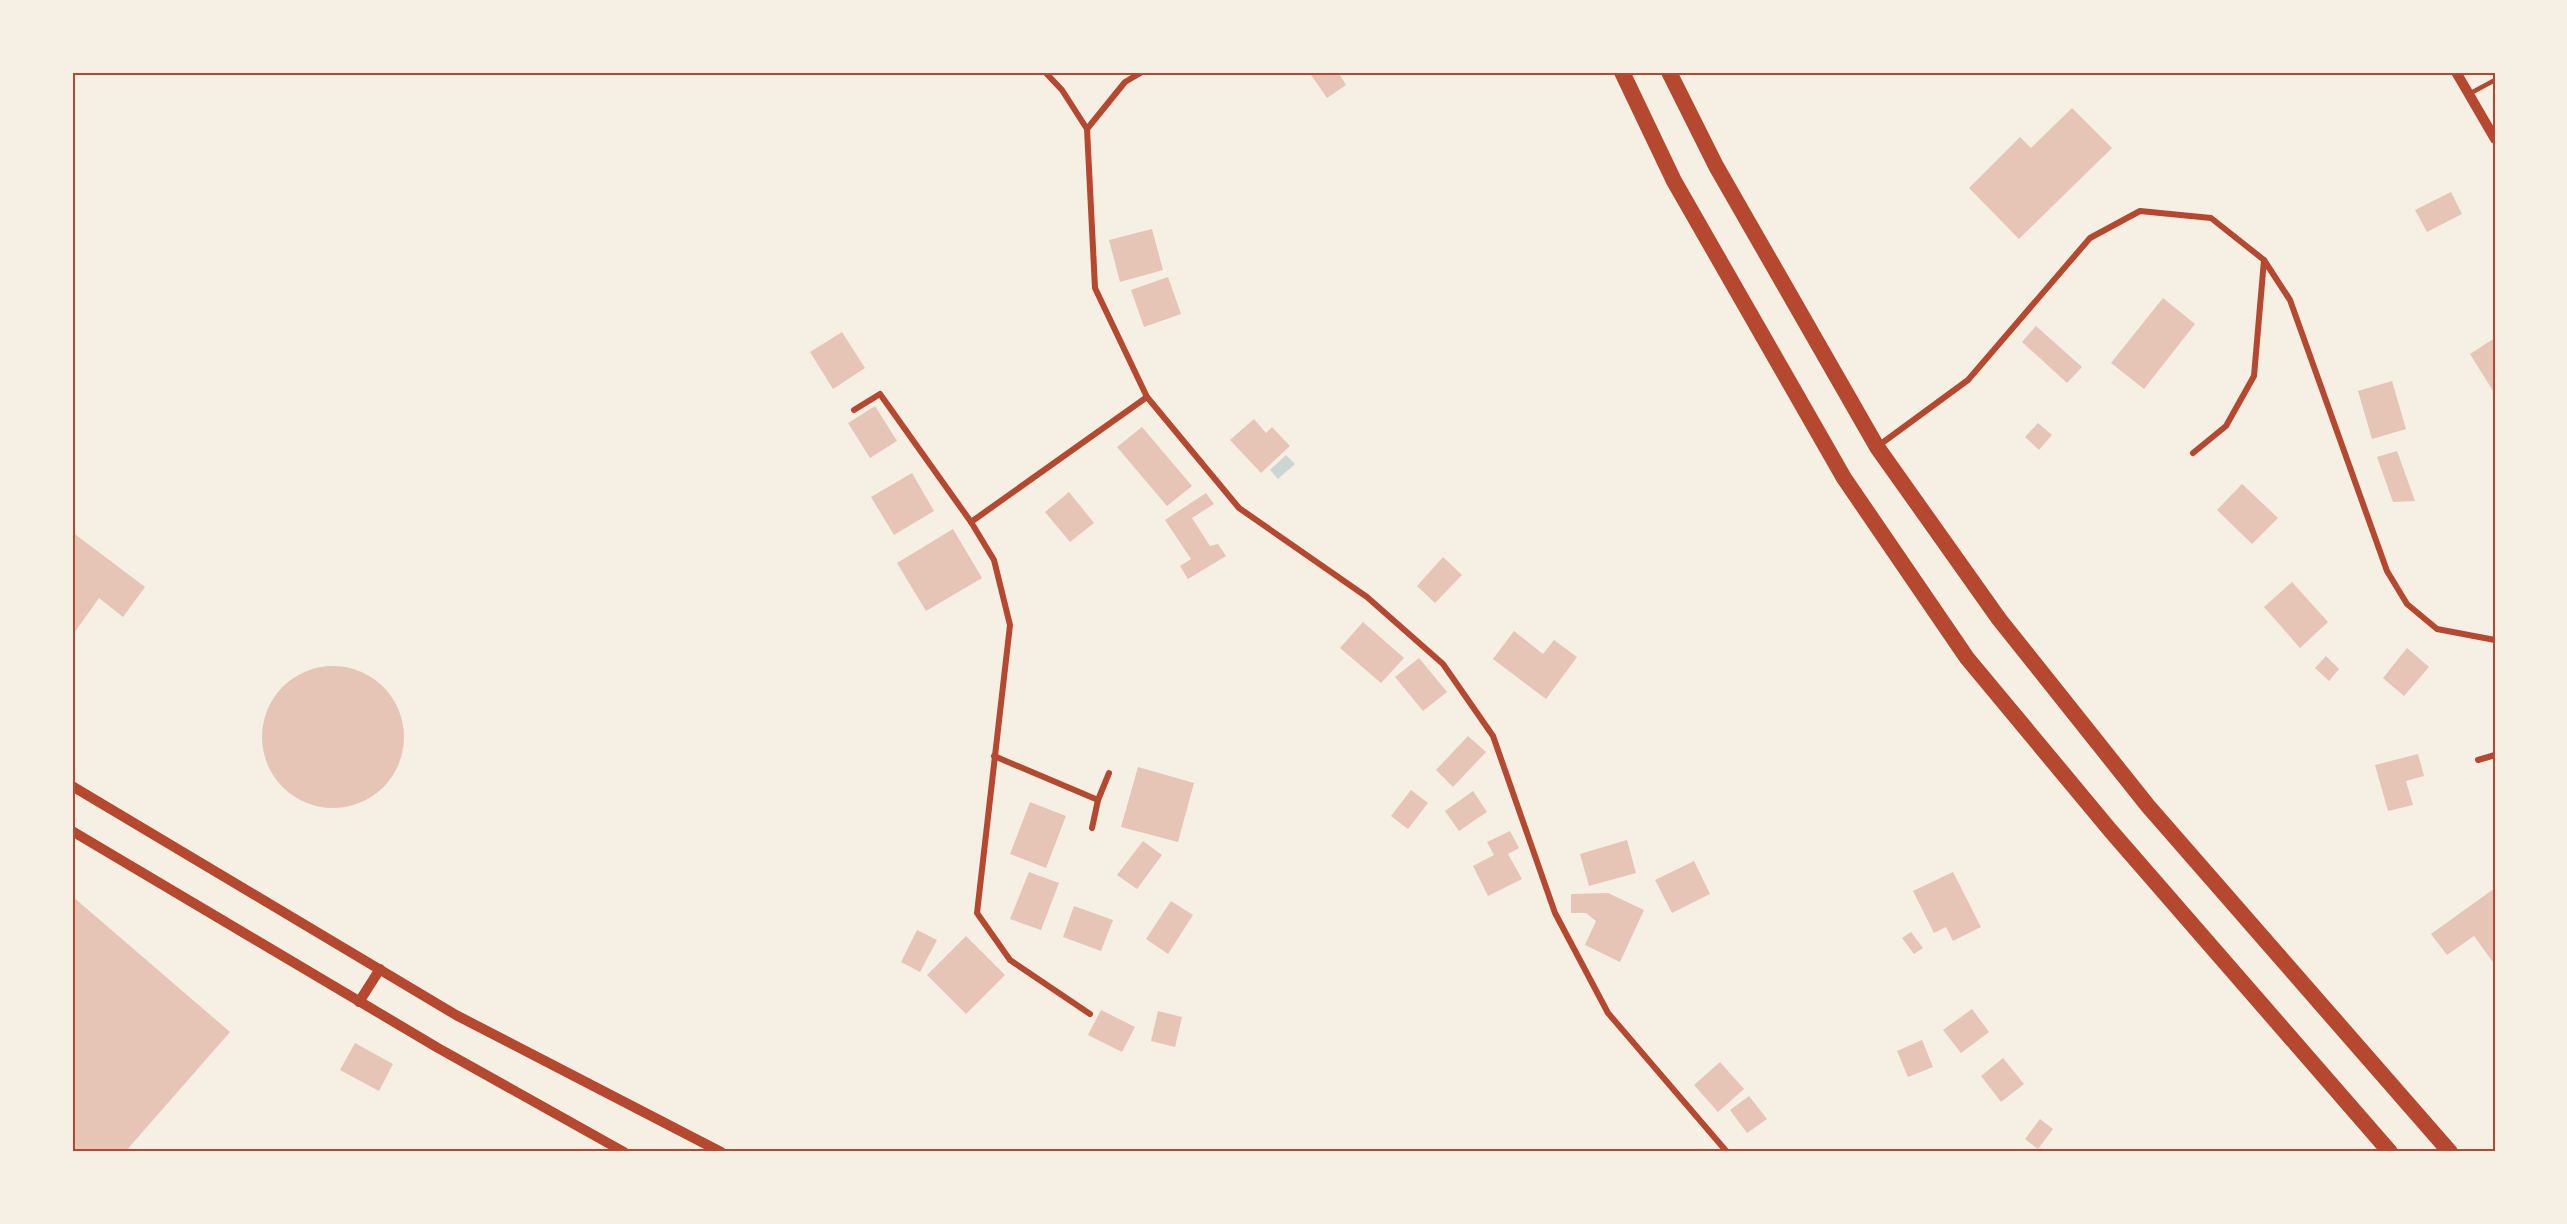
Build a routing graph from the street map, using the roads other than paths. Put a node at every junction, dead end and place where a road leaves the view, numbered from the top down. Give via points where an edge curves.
1 (1045, 72) edge
2 (1142, 72) edge
3 (1622, 72) edge
4 (1669, 72) edge
5 (2456, 72) edge
6 (2495, 80) edge
7 (2469, 94) junction
8 (1087, 129) junction
9 (2495, 139) edge
10 (2264, 260) junction
11 (1148, 397) junction
12 (854, 410) dead end
13 (1877, 447) junction
14 (2193, 453) dead end
15 (971, 522) junction
16 (2495, 640) edge
17 (994, 756) junction
18 (2495, 756) edge
19 (2478, 760) dead end
20 (1109, 772) dead end
21 (72, 786) edge
22 (1098, 800) junction
23 (1092, 828) dead end
24 (72, 831) edge
25 (380, 969) junction
26 (359, 1002) junction
27 (1090, 1014) dead end
28 (624, 1152) edge
29 (721, 1152) edge
30 (1727, 1152) edge
31 (2390, 1152) edge
32 (2450, 1152) edge

1 - 8 street via 1062,90
2 - 8 street via 1125,82
3 - 31 highway via 1674,181 1844,478 1967,658 2110,830
4 - 13 highway via 1716,166
5 - 7 street
6 - 7 lane
7 - 9 street
8 - 11 street via 1095,288
10 - 13 street via 2211,218 2140,211 2090,238 1968,380
10 - 14 street via 2254,376 2226,426
10 - 16 street via 2290,300 2387,571 2407,604 2437,629
11 - 15 street
11 - 30 street via 1239,508 1367,597 1443,664 1493,736 1555,913 1608,1013
12 - 15 street via 880,394
13 - 32 highway via 1999,618 2148,806
15 - 17 street via 994,560 1010,625
17 - 22 street
17 - 27 street via 977,913 1010,960
18 - 19 street
20 - 22 street
21 - 25 street
22 - 23 street
24 - 26 street
25 - 26 street
25 - 29 street via 456,1015
26 - 28 street

